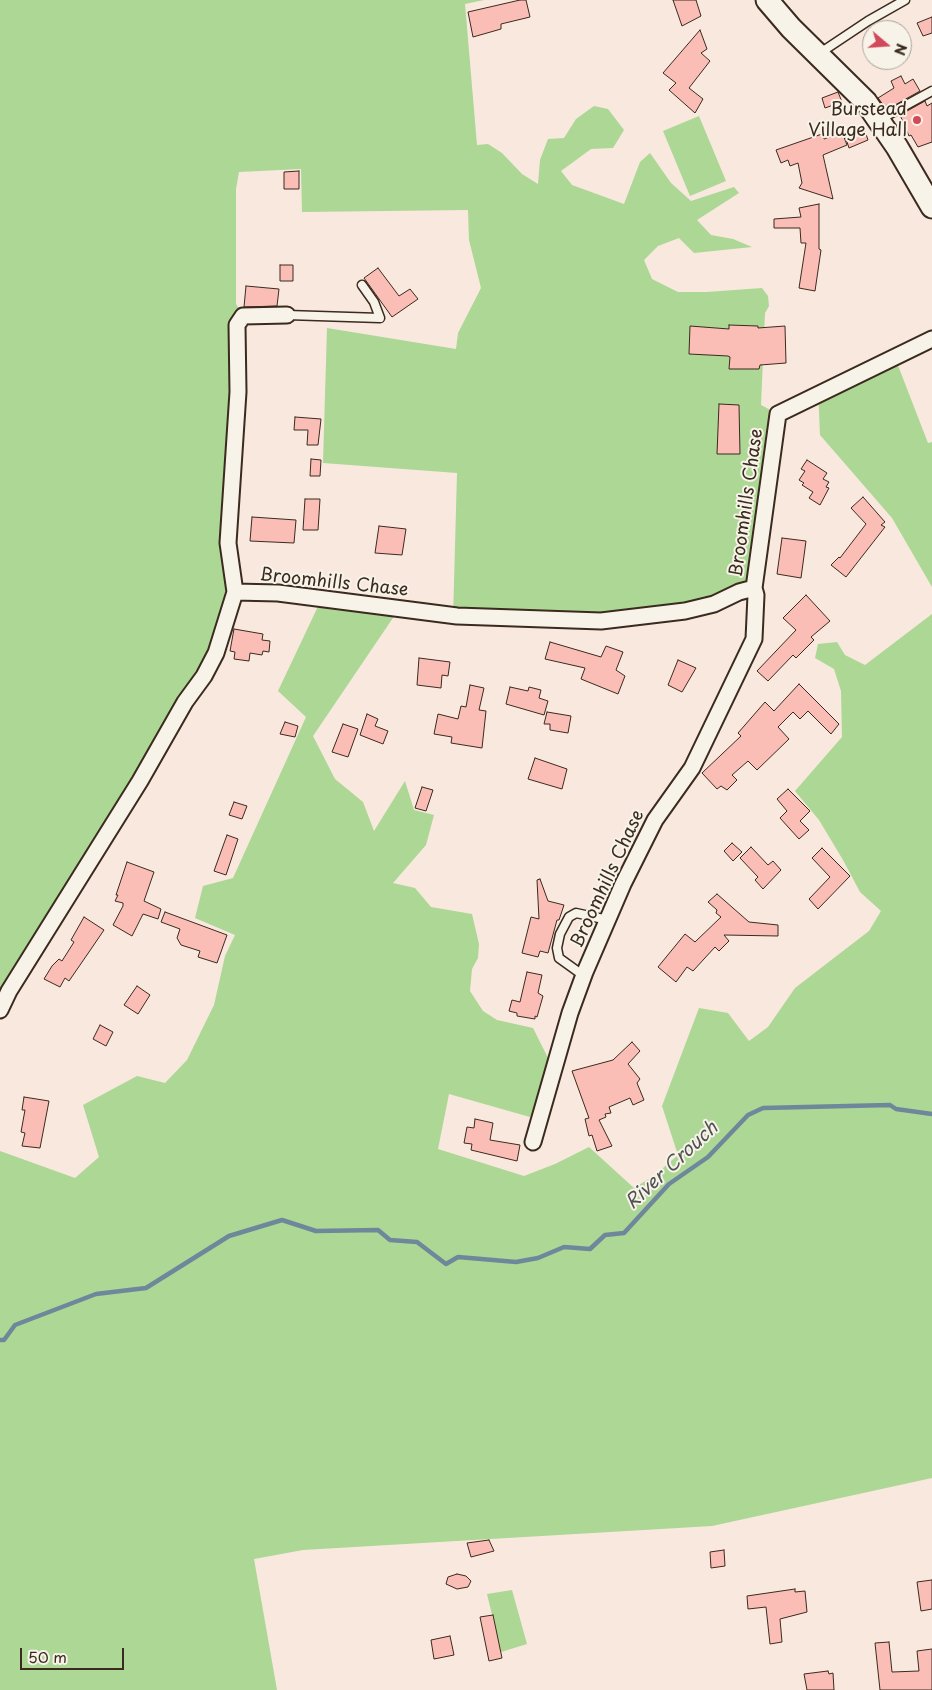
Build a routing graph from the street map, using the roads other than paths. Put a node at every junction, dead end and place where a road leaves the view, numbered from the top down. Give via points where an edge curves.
1 (767, 0) edge
2 (905, 0) edge
3 (818, 54) junction
4 (932, 91) edge
5 (880, 120) junction
6 (932, 207) edge
7 (362, 285) dead end
8 (287, 315) joint
9 (932, 339) edge
10 (754, 588) junction
11 (236, 592) junction
12 (608, 920) junction
13 (584, 976) junction
14 (0, 1010) edge
15 (533, 1142) dead end

1 - 3 street
2 - 3 lane
3 - 5 street via 852,86
4 - 5 lane
5 - 6 street
7 - 8 lane via 380,318
8 - 11 street, Broomhills Chase via 243,316 237,325 238,392 228,543
9 - 10 street, Broomhills Chase via 778,414
10 - 11 street, Broomhills Chase via 714,604 685,611 601,620 457,616 278,593
10 - 12 street, Broomhills Chase via 754,639 692,768 654,820
11 - 14 street, Broomhills Chase via 223,634 204,676 185,702
12 - 13 street, Broomhills Chase
12 - 13 lane via 576,913 569,917 560,934 559,958
13 - 15 street, Broomhills Chase via 570,1013

